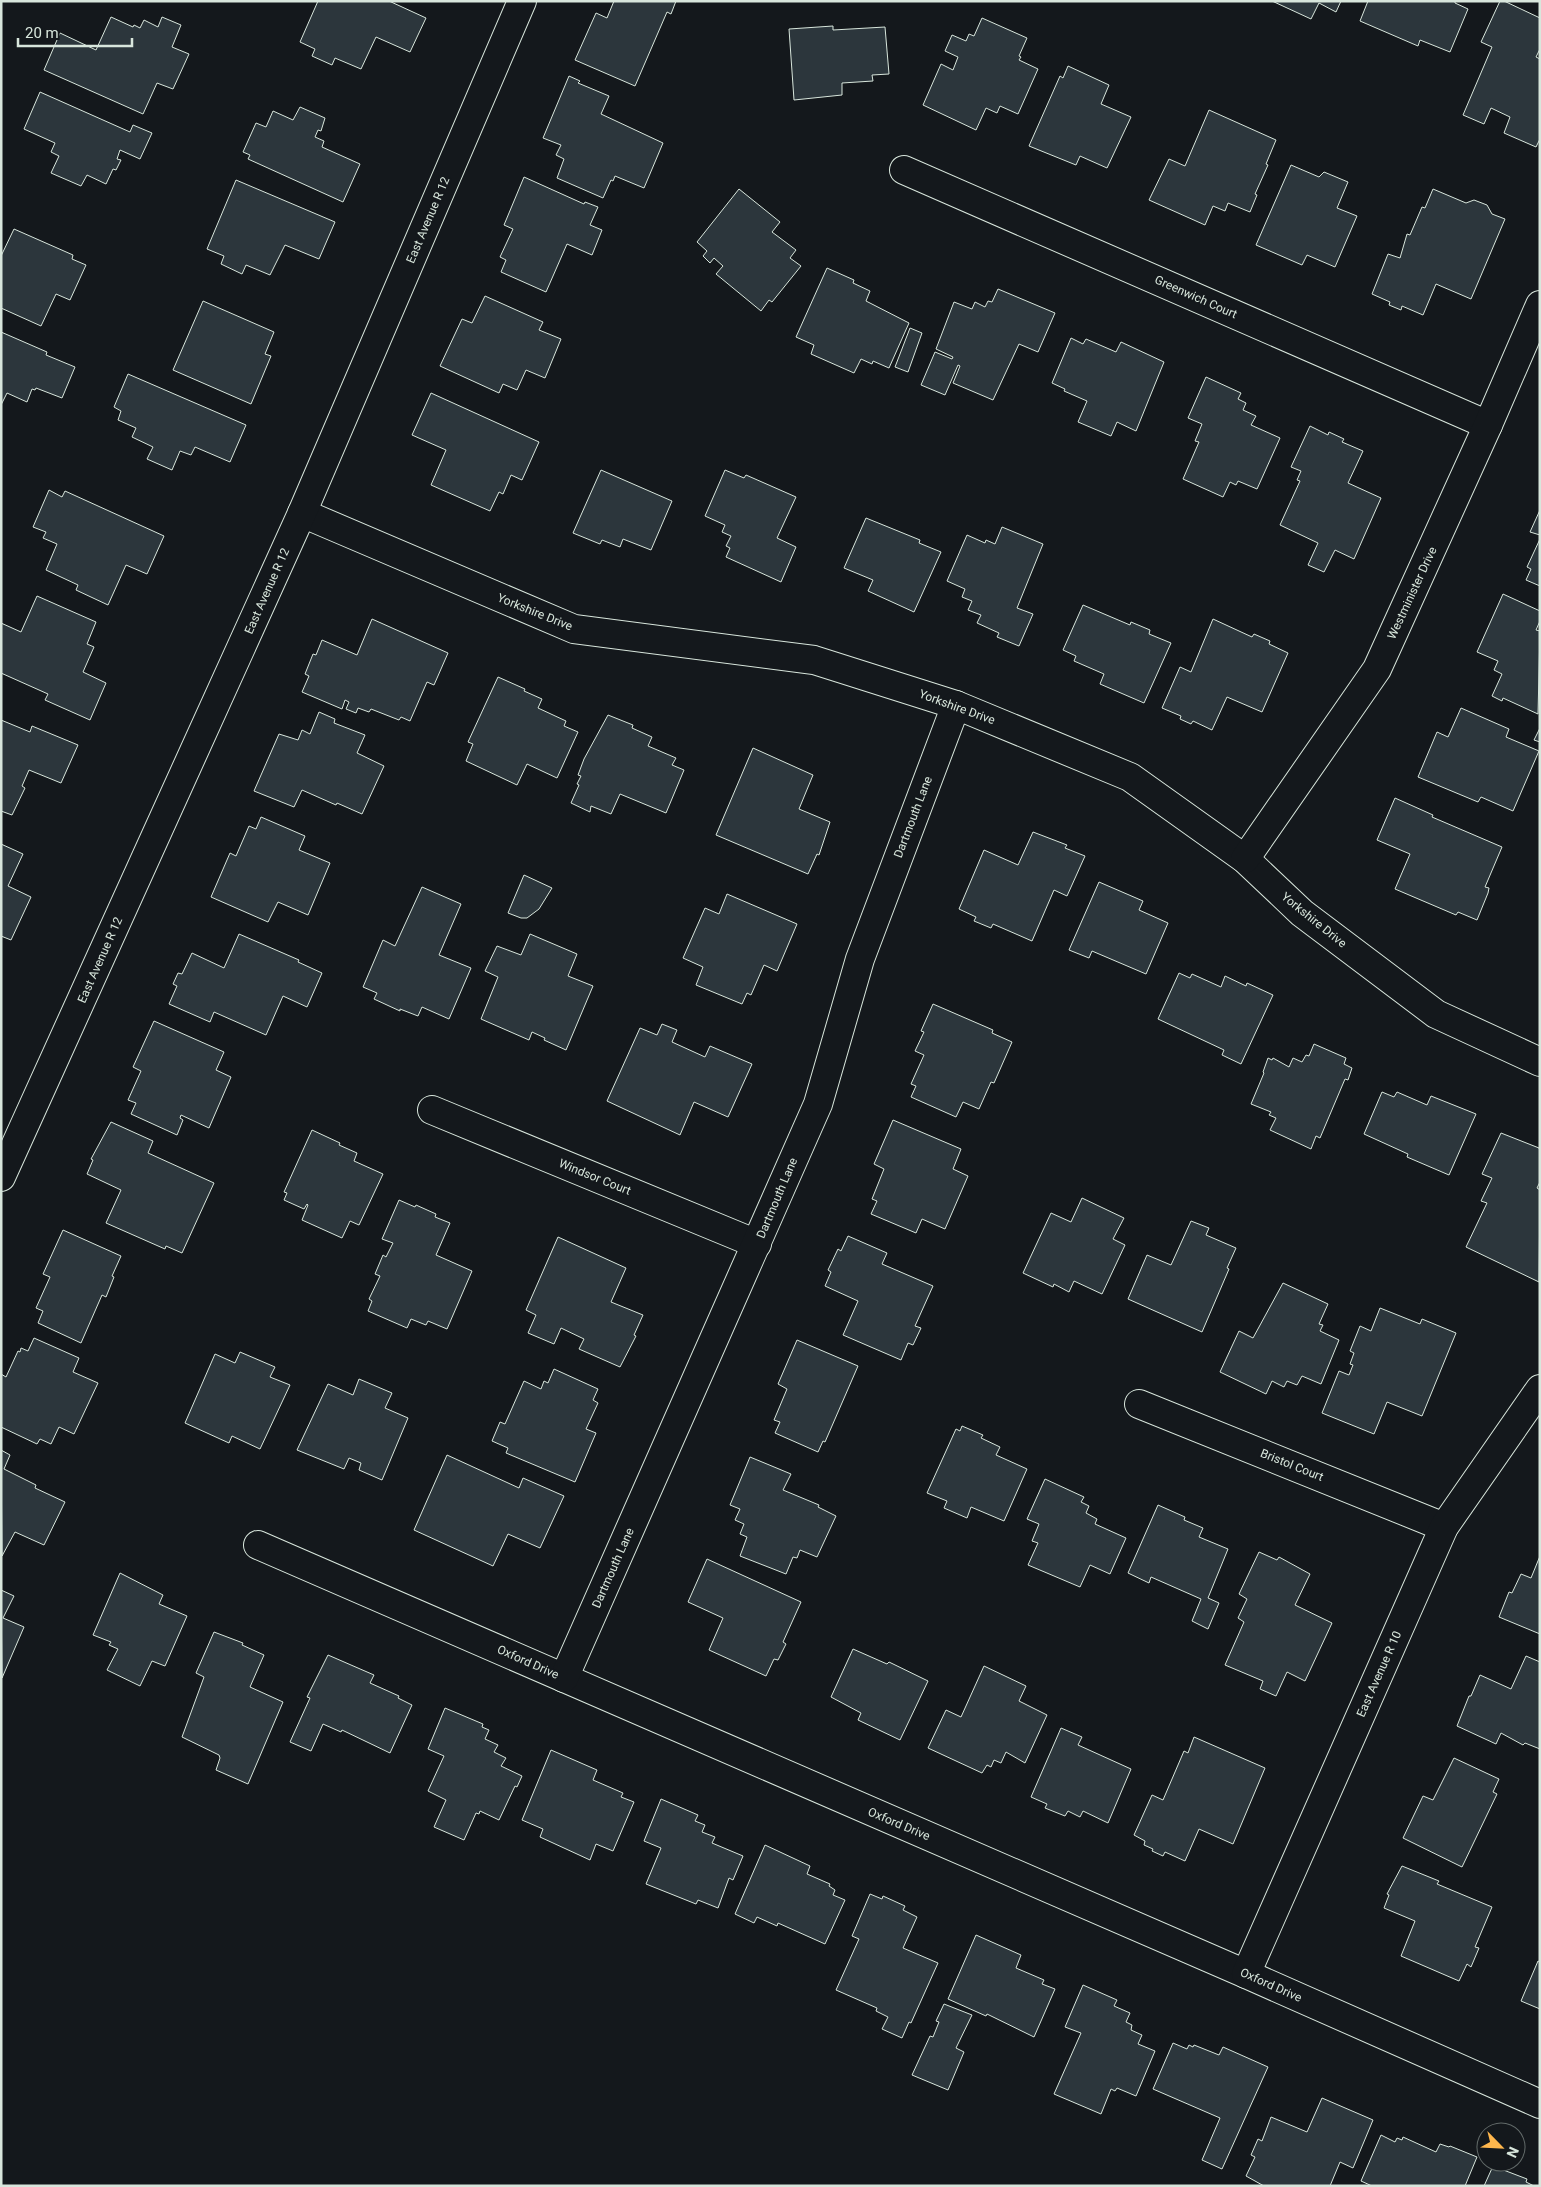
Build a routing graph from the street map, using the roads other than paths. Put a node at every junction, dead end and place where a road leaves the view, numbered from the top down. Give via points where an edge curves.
1 (522, 1) edge
2 (904, 170) dead end
3 (1540, 304) edge
4 (1488, 425) junction
5 (302, 514) junction
6 (956, 705) junction
7 (1245, 859) junction
8 (1540, 1062) edge
9 (432, 1110) dead end
10 (1, 1177) edge
11 (757, 1244) junction
12 (1540, 1389) edge
13 (1139, 1404) dead end
14 (1444, 1527) junction
15 (258, 1545) dead end
16 (564, 1678) junction
17 (1246, 1974) junction
18 (1540, 2104) edge

1 - 5 street, East Avenue R 12
2 - 4 street, Greenwich Court
3 - 4 street, Westminister Drive
4 - 7 street, Westminister Drive via 1377,669
5 - 6 street, Yorkshire Drive via 574,629 814,660
5 - 10 street, East Avenue R 12
6 - 7 street, Yorkshire Drive via 1130,778
6 - 11 street, Dartmouth Lane via 860,959 818,1104
7 - 8 street, Yorkshire Drive via 1302,913 1436,1014
9 - 11 street, Windsor Court
11 - 16 street, Dartmouth Lane
12 - 14 street, East Avenue R 10
13 - 14 street, Bristol Court
14 - 17 street, East Avenue R 10
15 - 16 street, Oxford Drive
16 - 17 street, Oxford Drive
17 - 18 street, Oxford Drive

